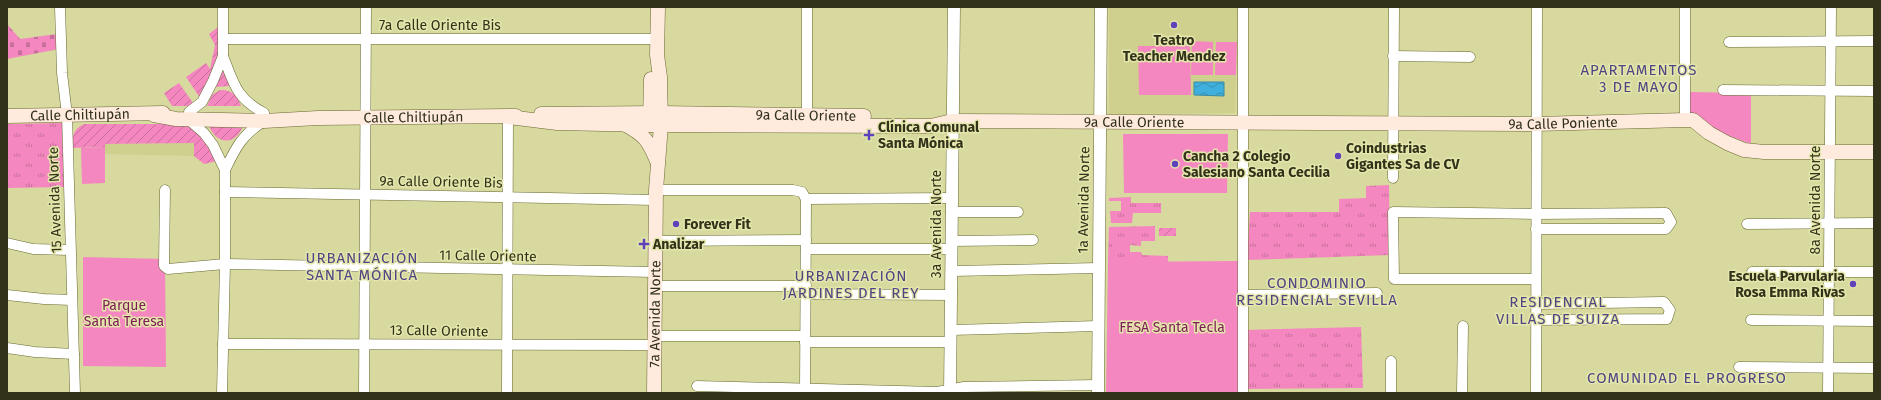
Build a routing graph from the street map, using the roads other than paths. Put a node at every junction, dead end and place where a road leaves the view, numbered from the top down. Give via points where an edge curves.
1 (60, 7) edge
2 (223, 7) edge
3 (366, 7) edge
4 (658, 7) edge
5 (808, 7) edge
6 (954, 7) edge
7 (1101, 7) edge
8 (1243, 7) edge
9 (1394, 7) edge
10 (1537, 7) edge
11 (1685, 7) edge
12 (1831, 7) edge
13 (366, 39) junction
14 (657, 39) junction
15 (223, 40) junction
16 (1831, 40) junction
17 (1874, 41) edge
18 (1729, 42) dead end
19 (223, 56) junction
20 (1393, 56) junction
21 (1470, 57) dead end
22 (1723, 90) dead end
23 (1830, 90) junction
24 (1874, 91) edge
25 (67, 115) junction
26 (7, 116) edge
27 (189, 116) junction
28 (264, 117) junction
29 (508, 117) junction
30 (366, 118) junction
31 (655, 119) junction
32 (807, 120) junction
33 (1685, 120) junction
34 (952, 121) junction
35 (1100, 121) junction
36 (1243, 122) junction
37 (624, 124) junction
38 (676, 124) junction
39 (1392, 124) junction
40 (1536, 124) junction
41 (1829, 152) junction
42 (1874, 152) edge
43 (658, 164) junction
44 (225, 170) junction
45 (1393, 178) dead end
46 (165, 190) dead end
47 (225, 192) junction
48 (366, 195) junction
49 (656, 195) junction
50 (508, 197) junction
51 (952, 198) junction
52 (806, 199) junction
53 (951, 212) junction
54 (1018, 212) dead end
55 (1536, 214) junction
56 (1874, 223) edge
57 (1747, 224) dead end
58 (1829, 224) junction
59 (1536, 229) junction
60 (1032, 240) dead end
61 (656, 241) junction
62 (7, 243) edge
63 (806, 245) junction
64 (951, 245) junction
65 (70, 250) junction
66 (225, 264) junction
67 (365, 267) junction
68 (1098, 268) junction
69 (508, 270) junction
70 (951, 271) junction
71 (1752, 272) dead end
72 (1829, 272) junction
73 (1874, 272) edge
74 (655, 279) junction
75 (1536, 279) junction
76 (806, 290) junction
77 (1377, 292) dead end
78 (7, 295) edge
79 (951, 295) junction
80 (1242, 295) junction
81 (72, 300) junction
82 (1536, 304) junction
83 (1829, 319) junction
84 (1536, 320) junction
85 (1751, 320) dead end
86 (1874, 320) edge
87 (1098, 326) junction
88 (1463, 326) dead end
89 (950, 336) junction
90 (805, 339) junction
91 (655, 341) junction
92 (223, 344) junction
93 (364, 345) junction
94 (508, 346) junction
95 (7, 348) edge
96 (74, 354) junction
97 (1391, 361) dead end
98 (1739, 367) dead end
99 (1828, 368) junction
100 (1874, 368) edge
101 (698, 386) dead end
102 (1098, 389) edge
103 (652, 390) edge
104 (805, 391) edge
105 (950, 391) edge
106 (75, 393) edge
107 (222, 393) edge
108 (364, 393) edge
109 (507, 393) edge
110 (1243, 393) edge
111 (1391, 393) edge
112 (1462, 393) edge
113 (1536, 393) edge
114 (1828, 393) edge

1 - 25 street, 15 Avenida Norte via 62,72
2 - 15 street
3 - 13 street
4 - 14 main road, 7a Avenida Norte
5 - 32 street
6 - 34 street, 3a Avenida Norte
7 - 35 street, 1a Avenida Norte
8 - 36 street
9 - 20 street
10 - 40 street
11 - 33 street
12 - 16 street, 8a Avenida Norte
13 - 14 street, 7a Calle Oriente Bis
13 - 15 street, 7a Calle Oriente Bis
13 - 30 street
14 - 31 main road, 7a Avenida Norte via 660,77
15 - 19 street
16 - 17 street
16 - 18 street
16 - 23 street, 8a Avenida Norte
19 - 27 street via 202,102
19 - 28 street via 235,88 249,105
20 - 21 street
20 - 39 street
22 - 23 street
23 - 24 street
23 - 41 street, 8a Avenida Norte
25 - 26 main road, Calle Chiltiupán
25 - 27 main road, Calle Chiltiupán via 154,115 176,120
25 - 65 street, 15 Avenida Norte
27 - 28 main road, Calle Chiltiupán
27 - 44 street via 213,144
28 - 30 main road, Calle Chiltiupán
28 - 44 street via 242,139
29 - 30 main road, Calle Chiltiupán
29 - 31 main road, Calle Chiltiupán via 555,113
29 - 37 main road, Calle Chiltiupán via 557,123
29 - 50 street
30 - 48 street
31 - 32 main road, 9a Calle Oriente
31 - 37 main road, Calle Chiltiupán
31 - 38 main road, 9a Calle Oriente
31 - 43 main road, 7a Avenida Norte
32 - 34 main road, 9a Calle Oriente via 931,117
32 - 38 main road, 9a Calle Oriente
33 - 40 main road, 9a Calle Poniente
33 - 41 main road, 9a Calle Poniente via 1694,120 1708,133 1744,150
34 - 35 main road, 9a Calle Oriente
34 - 51 street, 3a Avenida Norte
35 - 36 main road, 9a Calle Oriente
35 - 68 street, 1a Avenida Norte
36 - 39 main road, 9a Calle Poniente
36 - 80 street
37 - 43 main road via 646,138
38 - 43 main road via 664,137
39 - 40 main road, 9a Calle Poniente
39 - 45 street
40 - 55 street
41 - 42 main road, 9a Calle Poniente
41 - 58 street, 8a Avenida Norte
43 - 49 main road, 7a Avenida Norte
44 - 47 street
46 - 66 street, 11 Calle Oriente via 164,266 168,269
47 - 48 street, 9a Calle Oriente Bis
47 - 66 street
48 - 50 street, 9a Calle Oriente Bis
48 - 67 street
49 - 50 street, 9a Calle Oriente Bis
49 - 52 street, 9a Calle Oriente Bis via 793,190 802,192
49 - 61 main road, 7a Avenida Norte
50 - 69 street
51 - 52 street
51 - 53 street, 3a Avenida Norte
52 - 63 street
53 - 54 street
53 - 64 street, 3a Avenida Norte
55 - 59 street
55 - 59 street via 1666,213 1671,222 1666,229
55 - 75 street via 1394,212 1394,279
56 - 58 street
57 - 58 street
58 - 72 street, 8a Avenida Norte
59 - 75 street
60 - 64 street
61 - 63 street
61 - 74 main road, 7a Avenida Norte
62 - 65 street via 33,249
63 - 64 street
63 - 76 street
64 - 70 street, 3a Avenida Norte
65 - 81 street, 15 Avenida Norte
66 - 67 street, 11 Calle Oriente
66 - 92 street
67 - 69 street, 11 Calle Oriente
67 - 93 street
68 - 70 street
68 - 87 street, 1a Avenida Norte
69 - 74 street, 11 Calle Oriente
69 - 94 street
70 - 79 street, 3a Avenida Norte
71 - 72 street
72 - 73 street
72 - 83 street, 8a Avenida Norte
74 - 76 street, 11 Calle Oriente
74 - 91 main road, 7a Avenida Norte
75 - 82 street
76 - 79 street, 11 Calle Oriente
76 - 90 street
77 - 80 street
78 - 81 street
79 - 89 street, 3a Avenida Norte
80 - 110 street
81 - 96 street, 15 Avenida Norte
82 - 84 street
82 - 84 street via 1664,302 1670,310 1667,319
83 - 85 street
83 - 86 street
83 - 99 street, 8a Avenida Norte
84 - 113 street
87 - 89 street, 13 Calle Oriente
87 - 102 street, 1a Avenida Norte
88 - 112 street
89 - 90 street, 13 Calle Oriente
89 - 105 street, 3a Avenida Norte
90 - 91 street, 13 Calle Oriente
90 - 104 street
91 - 94 street, 13 Calle Oriente
91 - 103 main road, 7a Avenida Norte
92 - 93 street, 13 Calle Oriente
92 - 107 street
93 - 94 street, 13 Calle Oriente
93 - 108 street
94 - 109 street
95 - 96 street
96 - 106 street, 15 Avenida Norte
97 - 111 street
98 - 99 street
99 - 100 street
99 - 114 street, 8a Avenida Norte
101 - 104 street
102 - 105 street via 964,387
104 - 105 street

